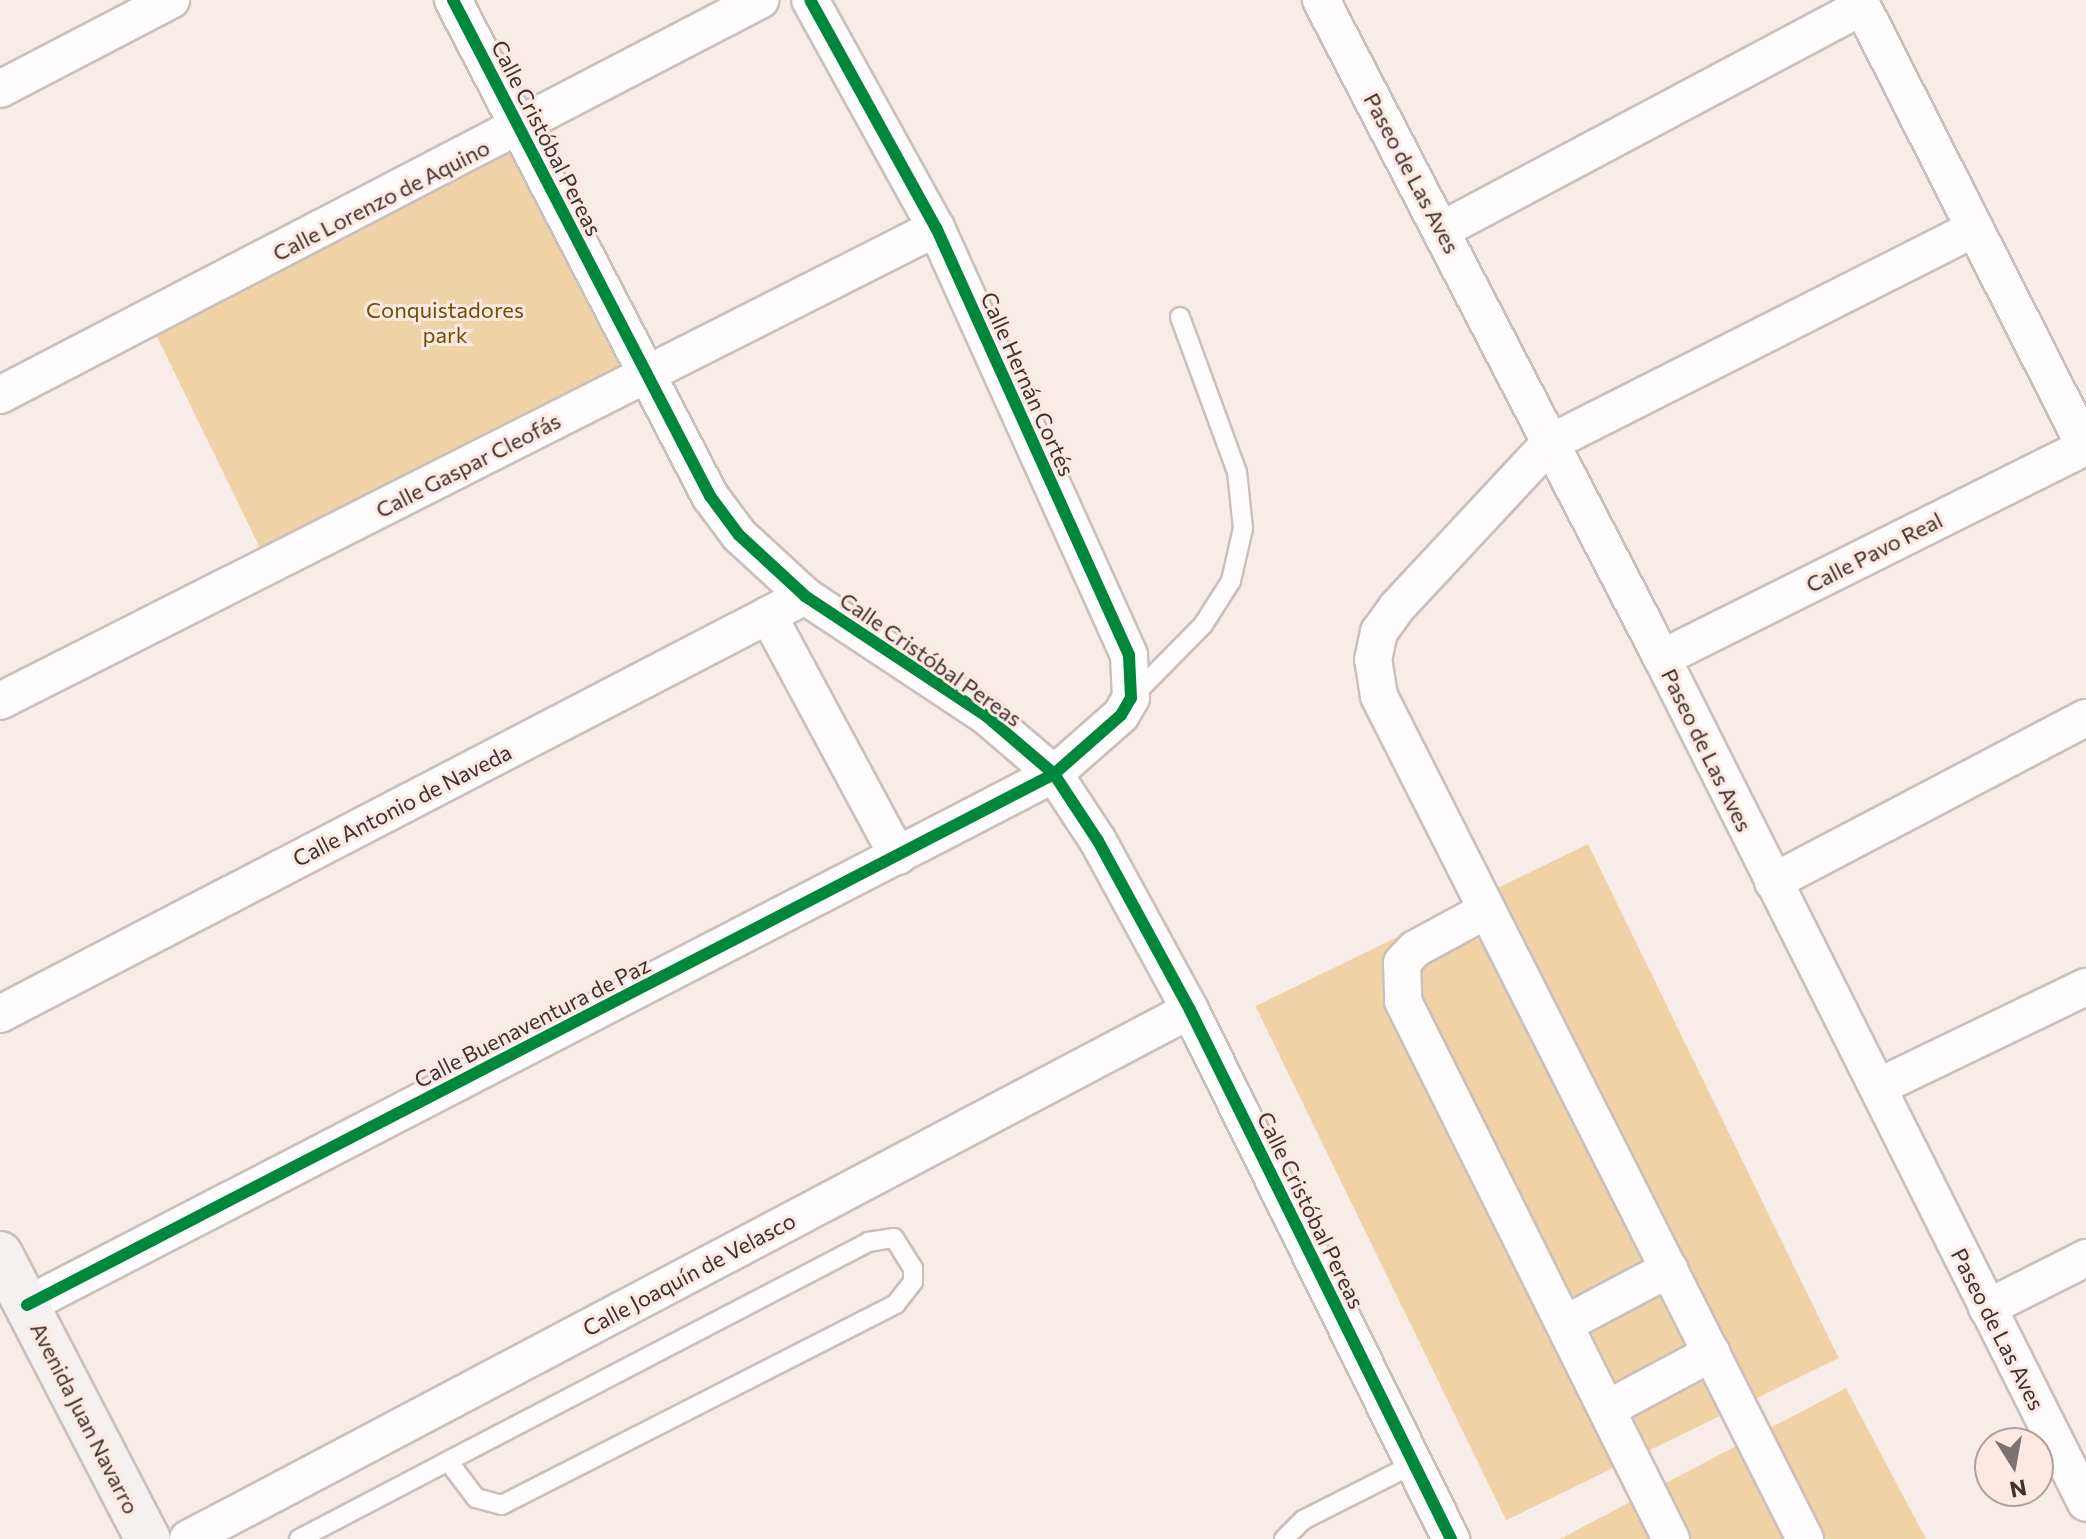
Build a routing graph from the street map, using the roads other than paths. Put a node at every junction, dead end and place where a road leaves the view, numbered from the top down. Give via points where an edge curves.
1 (171, 0) edge
2 (453, 0) edge
3 (760, 0) edge
4 (810, 0) edge
5 (1860, 4) edge
6 (1336, 5) edge
7 (0, 89) edge
8 (520, 129) junction
9 (936, 228) junction
10 (1975, 228) junction
11 (1442, 230) junction
12 (1180, 317) dead end
13 (647, 375) junction
14 (0, 395) edge
15 (1550, 443) junction
16 (2086, 447) edge
17 (805, 596) junction
18 (768, 615) junction
19 (1662, 658) junction
20 (1131, 698) junction
21 (0, 701) edge
22 (2086, 718) edge
23 (1054, 774) junction
24 (898, 856) junction
25 (1773, 882) junction
26 (1487, 910) junction
27 (2086, 987) edge
28 (1190, 1010) junction
29 (0, 1014) edge
30 (1878, 1087) junction
31 (0, 1254) edge
32 (2086, 1258) edge
33 (1669, 1269) junction
34 (27, 1305) junction
35 (1987, 1308) junction
36 (1565, 1324) junction
37 (1712, 1353) junction
38 (1607, 1409) junction
39 (448, 1461) junction
40 (1414, 1464) junction
41 (2086, 1503) edge
42 (148, 1539) edge
43 (188, 1539) edge
44 (299, 1539) edge
45 (1284, 1539) edge
46 (1451, 1539) edge
47 (1671, 1539) edge
48 (1805, 1539) edge

1 - 7 street
2 - 8 street, Calle Cristóbal Pereas
3 - 8 street, Calle Lorenzo de Aquino
4 - 9 street, Calle Hernán Cortés
5 - 10 street
5 - 11 street
6 - 11 street, Paseo de Las Aves
8 - 13 street, Calle Cristóbal Pereas
8 - 14 street, Calle Lorenzo de Aquino
9 - 13 street, Calle Gaspar Cleofás
9 - 20 street, Calle Hernán Cortés via 1129,655
10 - 15 street
10 - 16 street
11 - 15 street, Paseo de Las Aves
12 - 20 lane via 1237,472 1243,528 1231,581 1203,625
13 - 17 street, Calle Cristóbal Pereas via 710,496 768,567
13 - 21 street, Calle Gaspar Cleofás
15 - 19 street, Paseo de Las Aves
15 - 26 street via 1397,607 1379,632 1373,660 1379,696
16 - 19 street, Calle Pavo Real
17 - 18 street, Calle Antonio de Naveda
17 - 23 street, Calle Cristóbal Pereas via 985,715
18 - 24 street
18 - 29 street, Calle Antonio de Naveda
19 - 25 street, Paseo de Las Aves
20 - 23 street via 1121,715
22 - 25 street
23 - 24 street, Calle Buenaventura de Paz
23 - 28 street, Calle Cristóbal Pereas via 1098,841
24 - 34 street, Calle Buenaventura de Paz
25 - 30 street, Paseo de Las Aves
26 - 33 street
26 - 36 street via 1409,956 1400,981 1403,1001
27 - 30 street
28 - 40 street, Calle Cristóbal Pereas
28 - 43 street, Calle Joaquín de Velasco
30 - 35 street, Paseo de Las Aves
31 - 34 main road, Avenida Juan Navarro
32 - 35 street
33 - 36 street
33 - 37 street
34 - 42 main road, Avenida Juan Navarro
35 - 41 street, Paseo de Las Aves
36 - 38 street
37 - 38 street
37 - 48 street
38 - 47 street
39 - 39 lane via 868,1242 894,1238 913,1268 913,1282 896,1304 502,1505 476,1498
39 - 44 lane
40 - 45 lane via 1303,1520
40 - 46 street, Calle Cristóbal Pereas

